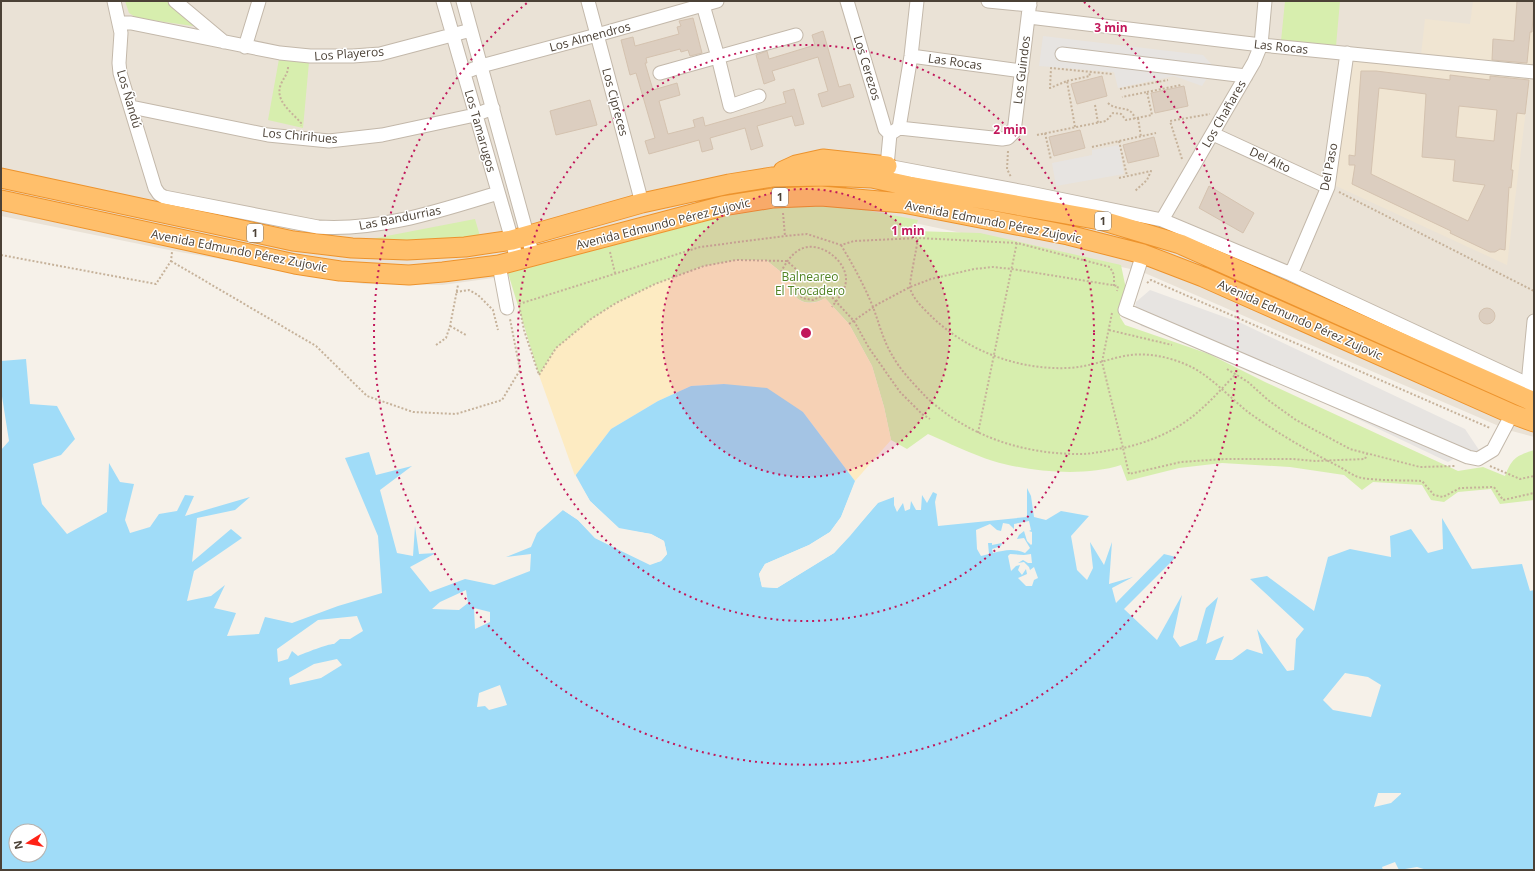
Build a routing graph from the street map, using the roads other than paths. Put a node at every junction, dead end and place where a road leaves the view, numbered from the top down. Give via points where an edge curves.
1 (114, 1) edge
2 (175, 1) edge
3 (259, 1) edge
4 (443, 1) edge
5 (463, 1) edge
6 (588, 1) edge
7 (717, 1) edge
8 (847, 1) edge
9 (917, 1) edge
10 (988, 1) edge
11 (1265, 1) edge
12 (703, 5) junction
13 (1030, 8) edge
14 (120, 23) junction
15 (471, 30) junction
16 (452, 35) junction
17 (597, 35) junction
18 (796, 35) dead end
19 (225, 43) junction
20 (1261, 45) junction
21 (245, 47) junction
22 (1347, 53) junction
23 (1062, 54) dead end
24 (911, 56) junction
25 (718, 57) junction
26 (481, 66) junction
27 (1022, 71) junction
28 (1534, 72) edge
29 (660, 73) dead end
30 (463, 74) junction
31 (1246, 76) junction
32 (759, 96) dead end
33 (131, 107) junction
34 (493, 108) junction
35 (475, 115) junction
36 (895, 131) junction
37 (1213, 134) junction
38 (887, 166) junction
39 (772, 177) junction
40 (1, 178) edge
41 (1328, 187) junction
42 (498, 193) junction
43 (159, 194) joint
44 (1, 200) edge
45 (642, 203) junction
46 (1162, 220) junction
47 (520, 238) junction
48 (525, 259) junction
49 (1215, 259) junction
50 (1141, 260) junction
51 (499, 265) junction
52 (1291, 274) junction
53 (507, 308) road end
54 (1534, 321) edge
55 (1532, 391) edge
56 (1512, 414) junction
57 (1534, 422) edge

1 - 14 street, Los Ñandú
2 - 19 street, Los Playeros
3 - 21 street
4 - 16 street, Los Tamarugos
5 - 15 street, Los Tamarugos
6 - 17 street, Los Cipreces
7 - 12 street, Los Almendros
8 - 36 street, Los Cerezos via 885,129
9 - 24 street
10 - 13 street
11 - 20 street, Los Chañares
12 - 17 street, Los Almendros
12 - 25 street
13 - 20 street, Las Rocas
13 - 27 street, Los Guindos
14 - 19 street, Los Playeros via 131,23
14 - 33 street, Los Ñandú via 120,74
15 - 16 street, Los Playeros
15 - 26 street, Los Tamarugos
16 - 21 street, Los Playeros via 380,54 353,56 310,56
16 - 30 street, Los Tamarugos
17 - 26 street, Los Almendros
17 - 45 street, Los Cipreces
18 - 25 street
19 - 21 street, Los Playeros
20 - 22 street, Las Rocas
20 - 31 street, Los Chañares
22 - 28 street, Las Rocas
22 - 41 street, Del Paso
23 - 31 street
24 - 27 street, Las Rocas
24 - 36 street
25 - 29 street
25 - 32 street via 730,106
26 - 30 street, Los Almendros
26 - 34 street, Los Tamarugos
27 - 36 street, Los Guindos via 1014,132 1008,138
30 - 35 street, Los Tamarugos
31 - 37 street, Los Chañares
33 - 35 street, Los Chirihues via 268,135 329,141 382,135
33 - 43 street, Los Ñandú
34 - 35 street, Los Chirihues
34 - 47 street, Los Tamarugos
35 - 42 street, Los Tamarugos
36 - 38 street
37 - 41 street, Del Alto
37 - 46 street, Los Chañares
38 - 39 highway via 823,159 796,165
38 - 46 street
39 - 45 highway, Avenida Edmundo Pérez Zujovic / 1
39 - 49 highway, Avenida Edmundo Pérez Zujovic / 1 via 872,178 1100,220 1180,244
40 - 47 highway, Avenida Edmundo Pérez Zujovic / 1 via 293,241 352,248 407,250 465,247
41 - 52 street, Del Paso
42 - 43 street, Las Bandurrias via 402,220 335,228 171,200
42 - 47 street, Los Tamarugos
44 - 51 highway, Avenida Edmundo Pérez Zujovic / 1 via 294,264 340,271 409,274
45 - 47 highway, Avenida Edmundo Pérez Zujovic / 1
46 - 52 street
47 - 48 street, Los Tamarugos
48 - 50 highway, Avenida Edmundo Pérez Zujovic / 1 via 723,206 773,198 813,196 903,203 1068,235
48 - 51 highway, Avenida Edmundo Pérez Zujovic / 1
49 - 50 highway via 1200,261 1157,246 1148,249
49 - 55 highway, Avenida Edmundo Pérez Zujovic / 1
50 - 56 highway, Avenida Edmundo Pérez Zujovic / 1 via 1210,280
50 - 56 street via 1125,310 1468,457 1478,459 1493,450
51 - 53 street
52 - 55 street
54 - 55 street
56 - 57 highway, Avenida Edmundo Pérez Zujovic / 1

